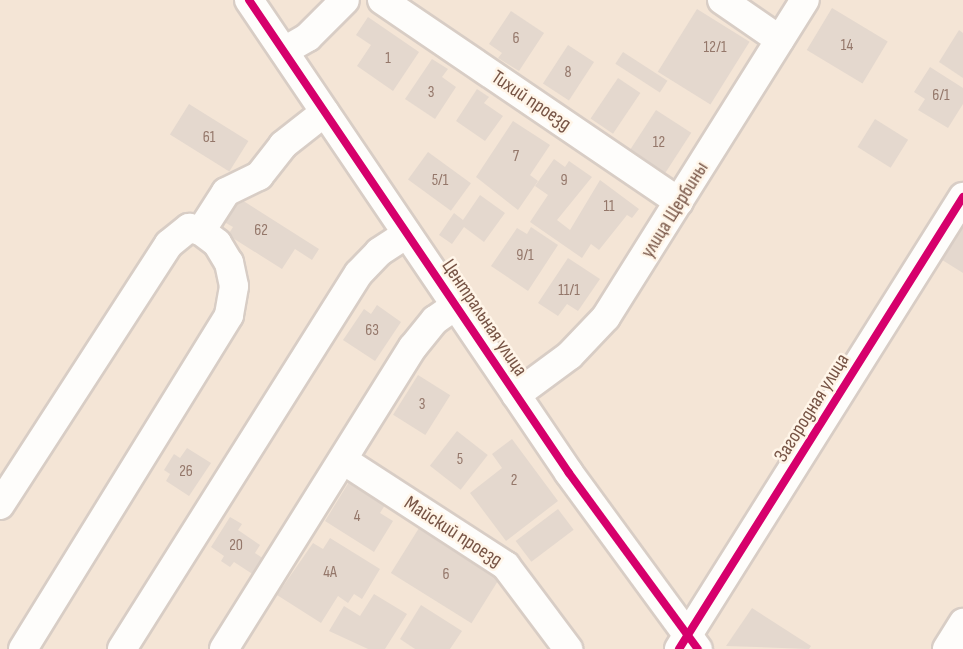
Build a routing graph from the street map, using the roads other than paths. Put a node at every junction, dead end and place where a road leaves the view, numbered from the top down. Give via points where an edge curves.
1 (249, 0) edge
2 (345, 0) edge
3 (382, 0) edge
4 (722, 0) edge
5 (805, 0) edge
6 (780, 40) junction
7 (284, 51) junction
8 (325, 112) junction
9 (963, 197) edge
10 (679, 202) junction
11 (201, 231) junction
12 (407, 234) junction
13 (455, 306) junction
14 (516, 395) junction
15 (343, 460) junction
16 (0, 505) edge
17 (963, 623) edge
18 (0, 640) edge
19 (689, 645) edge
20 (14, 649) edge
21 (23, 649) edge
22 (122, 649) edge
23 (224, 649) edge
24 (568, 649) edge
25 (947, 649) edge

1 - 7 street, Центральная улица
2 - 7 street via 308,37
3 - 10 street, Тихий проезд
4 - 6 street
5 - 6 street, улица Щербины
6 - 10 street, улица Щербины
7 - 8 street, Центральная улица
8 - 11 street via 283,145 259,176 226,192
8 - 12 street, Центральная улица
9 - 19 street, Загородная улица
10 - 14 street, улица Щербины via 601,324 570,355
11 - 16 street via 183,231 169,244
11 - 21 street via 217,243 229,263 234,286 229,315
12 - 13 street, Центральная улица
12 - 22 street via 379,252 359,273
13 - 14 street, Центральная улица
13 - 15 street via 435,320 413,347
14 - 19 street, Центральная улица
15 - 23 street
15 - 24 street, Майский проезд via 506,566
17 - 25 street
18 - 20 street

